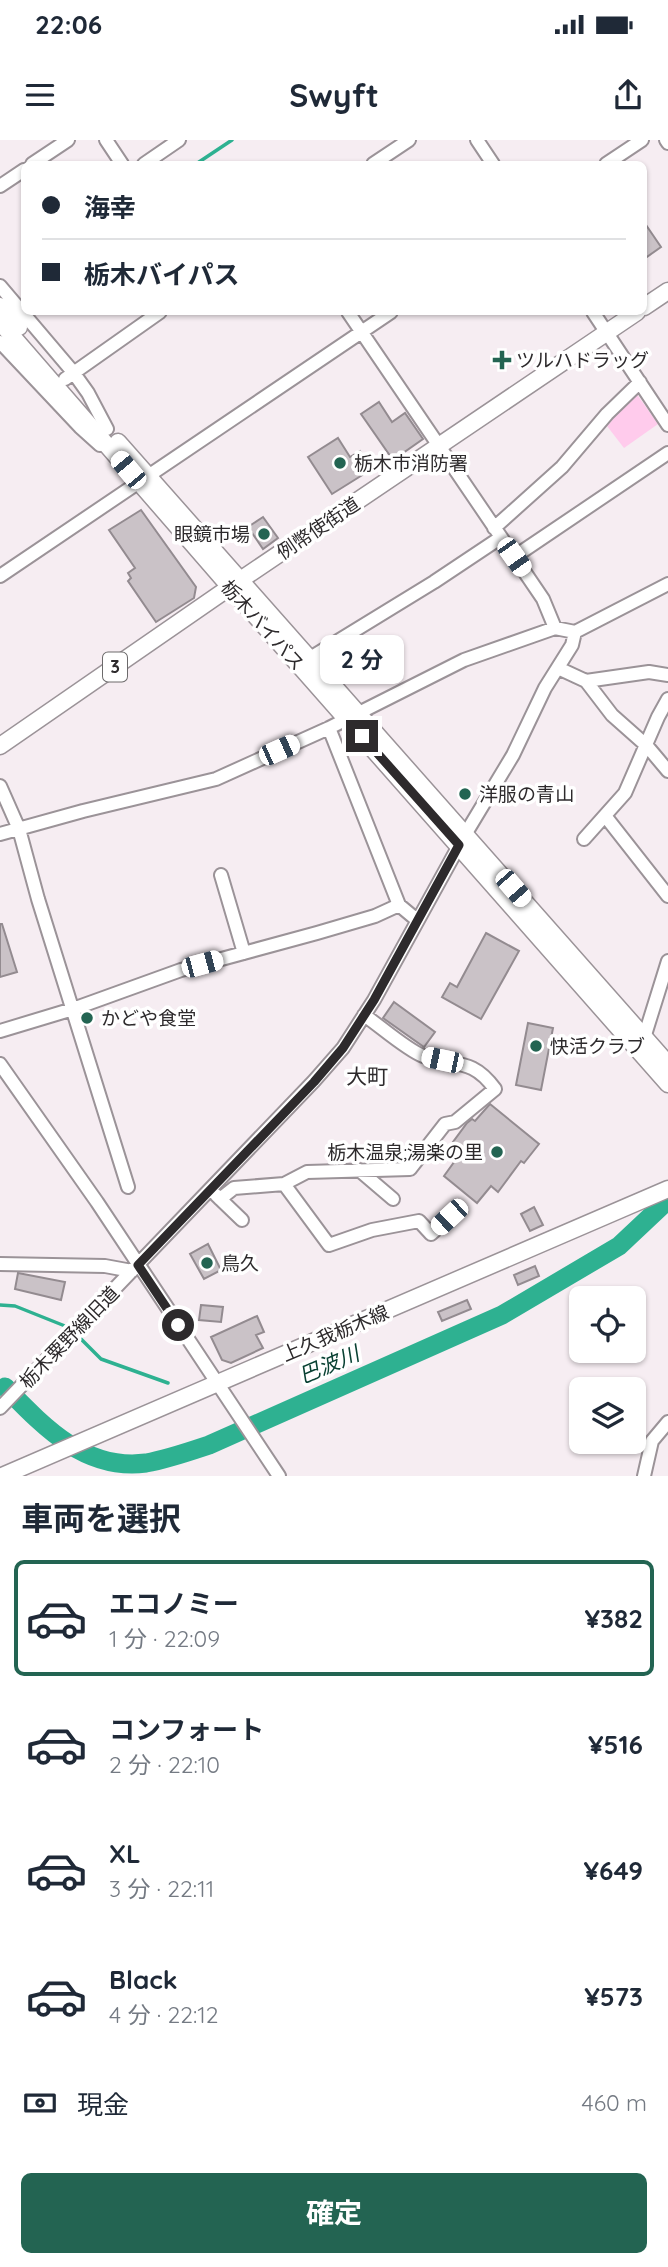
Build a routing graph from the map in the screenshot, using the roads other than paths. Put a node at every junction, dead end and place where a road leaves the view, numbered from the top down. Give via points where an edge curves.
1 (68, 140) edge
2 (106, 140) edge
3 (179, 140) edge
4 (409, 140) edge
5 (477, 140) edge
6 (642, 140) edge
7 (36, 161) edge
8 (120, 161) edge
9 (148, 161) edge
10 (378, 161) edge
11 (492, 161) edge
12 (610, 161) edge
13 (21, 172) edge
14 (0, 187) edge
15 (0, 286) edge
16 (668, 291) edge
17 (647, 305) edge
18 (0, 306) edge
19 (21, 311) edge
20 (24, 315) edge
21 (156, 315) edge
22 (350, 315) edge
23 (387, 315) edge
24 (595, 315) edge
25 (633, 315) edge
26 (0, 322) edge
27 (362, 332) junction
28 (607, 332) junction
29 (0, 342) edge
30 (69, 376) junction
31 (640, 382) junction
32 (668, 425) edge
33 (439, 447) junction
34 (668, 453) edge
35 (117, 456) junction
36 (144, 480) junction
37 (497, 533) junction
38 (514, 557) junction
39 (0, 576) edge
40 (235, 583) junction
41 (668, 584) edge
42 (555, 628) junction
43 (575, 632) junction
44 (310, 658) junction
45 (558, 668) junction
46 (668, 675) edge
47 (586, 681) junction
48 (668, 698) edge
49 (352, 715) junction
50 (328, 728) junction
51 (0, 746) edge
52 (647, 746) junction
53 (668, 771) edge
54 (0, 786) edge
55 (606, 817) junction
56 (19, 829) junction
57 (0, 834) edge
58 (462, 839) junction
59 (584, 839) dead end
60 (221, 875) dead end
61 (668, 896) edge
62 (399, 905) junction
63 (417, 920) junction
64 (244, 953) junction
65 (668, 961) edge
66 (73, 1009) junction
67 (364, 1016) junction
68 (0, 1031) edge
69 (645, 1038) junction
70 (0, 1064) edge
71 (668, 1064) edge
72 (668, 1084) edge
73 (359, 1170) junction
74 (284, 1184) junction
75 (128, 1187) dead end
76 (663, 1191) edge
77 (215, 1194) junction
78 (393, 1199) dead end
79 (449, 1217) dead end
80 (242, 1220) dead end
81 (0, 1264) edge
82 (135, 1268) junction
83 (217, 1384) junction
84 (1, 1408) edge
85 (668, 1422) edge
86 (2, 1476) edge
87 (279, 1476) edge
88 (644, 1476) edge

1 - 7 street
2 - 8 street
3 - 9 street
4 - 10 street
5 - 11 street
6 - 12 street
13 - 14 street
15 - 19 street
16 - 17 main road
18 - 30 main road, 栃木バイパス
20 - 30 street
21 - 30 street
22 - 27 street
23 - 27 street
24 - 28 street
25 - 28 main road, 例幣使街道 / 3
26 - 35 main road, 栃木バイパス
27 - 33 street
27 - 36 street
28 - 31 street
28 - 33 main road, 例幣使街道 / 3
29 - 35 street via 94,442
30 - 36 main road, 栃木バイパス
31 - 32 street
31 - 37 street
33 - 37 street
33 - 40 main road, 例幣使街道 / 3
34 - 38 street
35 - 36 main road, 栃木バイパス
36 - 39 street
36 - 40 main road, 栃木バイパス
37 - 38 street
37 - 44 street via 434,582
38 - 42 street via 543,599
40 - 44 main road, 栃木バイパス
40 - 49 main road, 栃木バイパス
40 - 51 main road, 例幣使街道 / 3
41 - 43 street
42 - 43 street
42 - 49 street via 464,660
43 - 45 street, 栃木粟野線旧道
44 - 49 main road, 栃木バイパス
45 - 47 street
45 - 58 street, 栃木粟野線旧道
46 - 47 street via 649,672
47 - 52 street via 612,715
48 - 52 street
49 - 50 street
49 - 58 main road, 栃木バイパス
50 - 56 street via 216,779
50 - 62 street
52 - 53 street
52 - 55 street via 625,793
54 - 56 street
55 - 59 street
55 - 61 street
56 - 57 street
56 - 66 street
58 - 63 street, 栃木粟野線旧道
58 - 69 main road, 栃木バイパス
58 - 72 main road, 栃木バイパス
60 - 64 street
62 - 63 street
62 - 64 street
63 - 67 street, 栃木粟野線旧道
64 - 66 street
65 - 69 street
66 - 68 street
66 - 75 street
67 - 73 street via 422,1056 484,1073 495,1089 455,1122 445,1124 410,1169
67 - 77 street, 栃木粟野線旧道 via 343,1048
69 - 71 main road, 栃木バイパス
70 - 82 street
73 - 74 street via 307,1172
73 - 78 street
74 - 77 street
74 - 79 street via 329,1245 419,1221 432,1234
76 - 83 main road, 上久我栃木線
77 - 80 street
77 - 82 street, 栃木粟野線旧道
81 - 82 street
82 - 83 street
82 - 84 street, 栃木粟野線旧道
83 - 86 main road, 上久我栃木線
83 - 87 street
85 - 88 street via 652,1441

